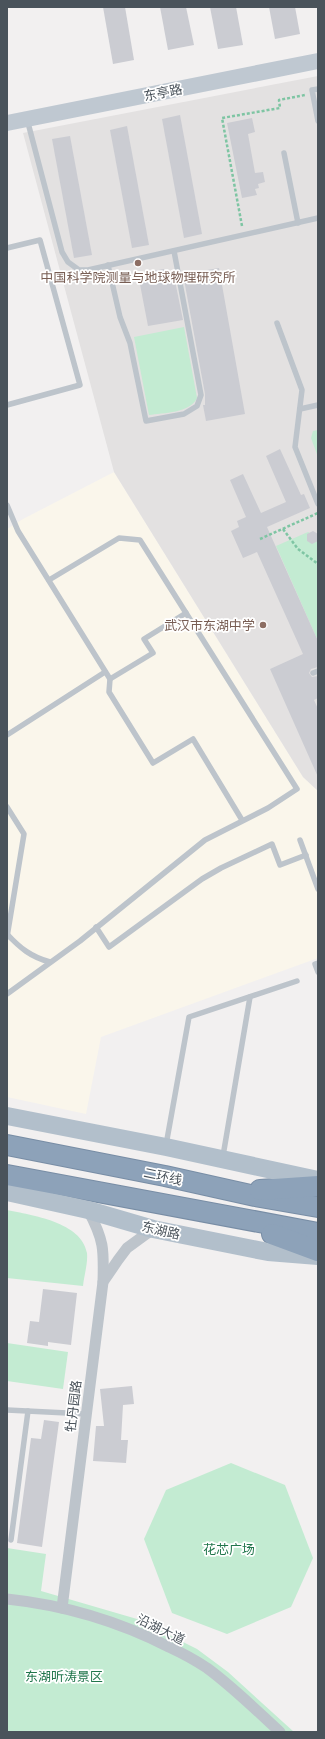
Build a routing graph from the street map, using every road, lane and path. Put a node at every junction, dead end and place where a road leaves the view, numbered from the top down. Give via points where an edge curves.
1 (318, 61) edge
2 (318, 89) edge
3 (313, 93) junction
4 (27, 119) junction
5 (318, 121) edge
6 (7, 123) edge
7 (284, 153) dead end
8 (318, 218) edge
9 (298, 222) junction
10 (244, 235) junction
11 (7, 248) edge
12 (174, 251) junction
13 (108, 265) junction
14 (277, 323) dead end
15 (7, 405) edge
16 (318, 405) edge
17 (300, 409) junction
18 (318, 504) edge
19 (7, 505) edge
20 (318, 513) edge
21 (283, 529) junction
22 (260, 539) dead end
23 (318, 564) edge
24 (49, 580) junction
25 (186, 613) junction
26 (105, 672) junction
27 (110, 679) junction
28 (7, 735) edge
29 (7, 807) edge
30 (242, 820) junction
31 (300, 840) dead end
32 (306, 855) junction
33 (318, 889) edge
34 (96, 927) junction
35 (7, 935) edge
36 (50, 962) junction
37 (318, 963) edge
38 (318, 972) edge
39 (296, 981) dead end
40 (7, 994) edge
41 (250, 997) junction
42 (7, 1116) edge
43 (7, 1145) edge
44 (166, 1146) junction
45 (222, 1159) junction
46 (7, 1175) edge
47 (318, 1180) edge
48 (318, 1186) edge
49 (7, 1192) edge
50 (231, 1192) junction
51 (318, 1207) edge
52 (88, 1210) junction
53 (225, 1216) junction
54 (153, 1229) junction
55 (318, 1233) edge
56 (318, 1251) edge
57 (318, 1256) edge
58 (103, 1282) junction
59 (7, 1410) edge
60 (28, 1411) junction
61 (86, 1414) junction
62 (12, 1540) dead end
63 (7, 1599) edge
64 (62, 1608) junction
65 (280, 1732) edge

1 - 4 street, 东亭路
2 - 3 lane via 312,90
3 - 5 lane
3 - 10 path via 279,100 280,108 222,118
4 - 6 street, 东亭路
4 - 13 lane via 65,258 79,270
7 - 9 lane
8 - 9 lane
9 - 10 lane
10 - 12 lane
11 - 15 lane via 40,240 80,385
12 - 13 lane
12 - 13 lane via 201,395 197,406 184,414 146,421 130,344 120,317
14 - 17 lane via 301,386
16 - 17 lane
17 - 18 lane via 295,447
19 - 24 lane via 18,531
20 - 21 path
21 - 22 path
21 - 23 path via 298,549
24 - 25 lane via 119,538 140,540
24 - 26 lane
25 - 27 lane via 144,639 153,653
25 - 30 lane via 297,789 268,808
26 - 27 lane
26 - 28 lane
27 - 30 lane via 109,692 153,763 193,739
29 - 35 lane via 24,834
30 - 34 lane via 205,840
31 - 32 lane
32 - 33 lane
32 - 34 lane via 280,865 272,844 241,857 202,879 109,947
34 - 36 lane
35 - 36 lane via 28,954
36 - 40 lane
37 - 38 lane via 315,964
39 - 41 lane
41 - 44 lane via 190,1017
41 - 45 lane
42 - 44 main road
43 - 50 highway, 二环线 via 165,1176
44 - 45 main road
45 - 47 main road
46 - 53 highway, 二环线
48 - 50 highway
49 - 52 main road, 东湖路
50 - 51 highway, 二环线
52 - 54 main road, 东湖路
52 - 58 street via 104,1249
53 - 55 highway, 二环线
53 - 56 highway
54 - 57 main road, 东湖路 via 268,1252
54 - 58 street, 牡丹园路 via 128,1248
58 - 61 street, 牡丹园路
59 - 60 lane
60 - 61 lane
60 - 62 lane
61 - 64 street, 牡丹园路
63 - 64 street, 沿湖大道
64 - 65 street, 沿湖大道 via 146,1635 206,1667

